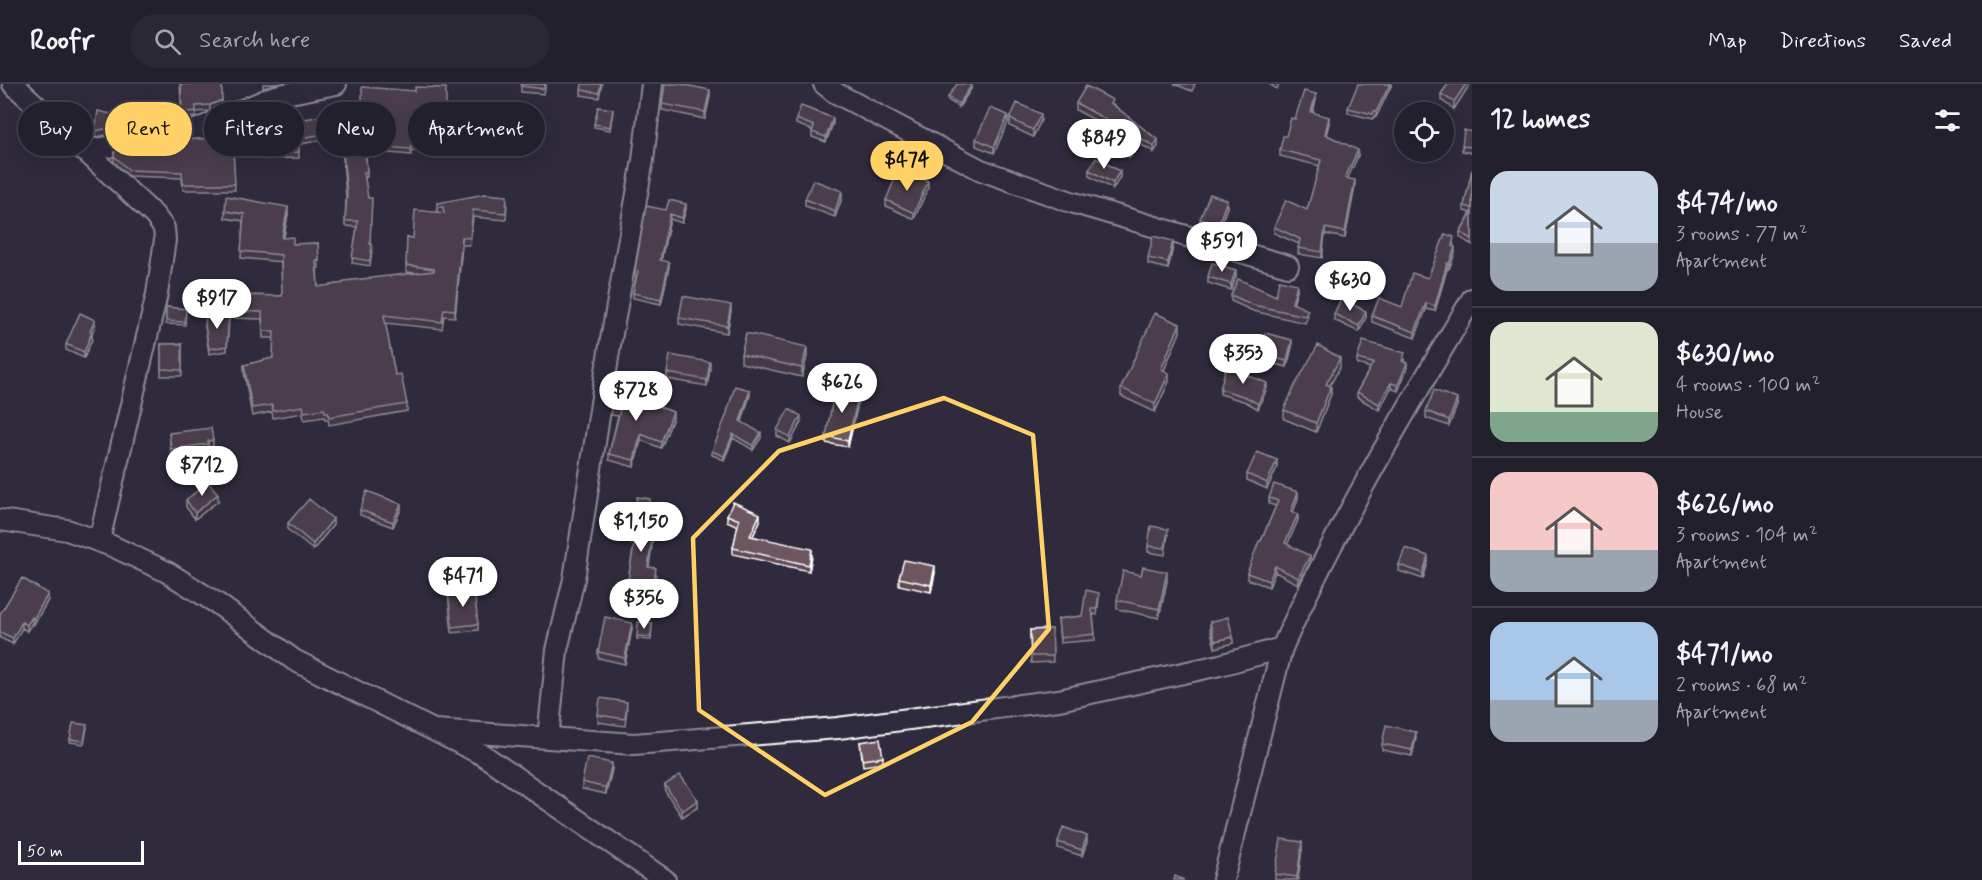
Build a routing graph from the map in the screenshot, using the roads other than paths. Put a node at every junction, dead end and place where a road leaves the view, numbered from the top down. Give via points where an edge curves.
1 (13, 84) edge
2 (336, 84) edge
3 (652, 84) edge
4 (824, 84) edge
5 (32, 102) edge
6 (93, 149) edge
7 (89, 156) edge
8 (1288, 266) dead end
9 (1472, 299) edge
10 (1465, 327) edge
11 (0, 520) edge
12 (99, 542) junction
13 (1282, 648) junction
14 (435, 730) junction
15 (548, 738) junction
16 (665, 880) edge
17 (1223, 880) edge

1 - 5 street
2 - 6 street via 275,96 189,133
3 - 15 street via 574,579 556,650
4 - 8 street via 981,170 1071,202
7 - 12 street via 154,215 164,228 165,240 158,294
9 - 10 street
10 - 13 street via 1413,397
11 - 12 street via 67,530
12 - 14 street via 167,572 294,660
13 - 15 street via 1059,700 838,728 634,744
13 - 17 street
14 - 15 street
14 - 16 street via 483,755

